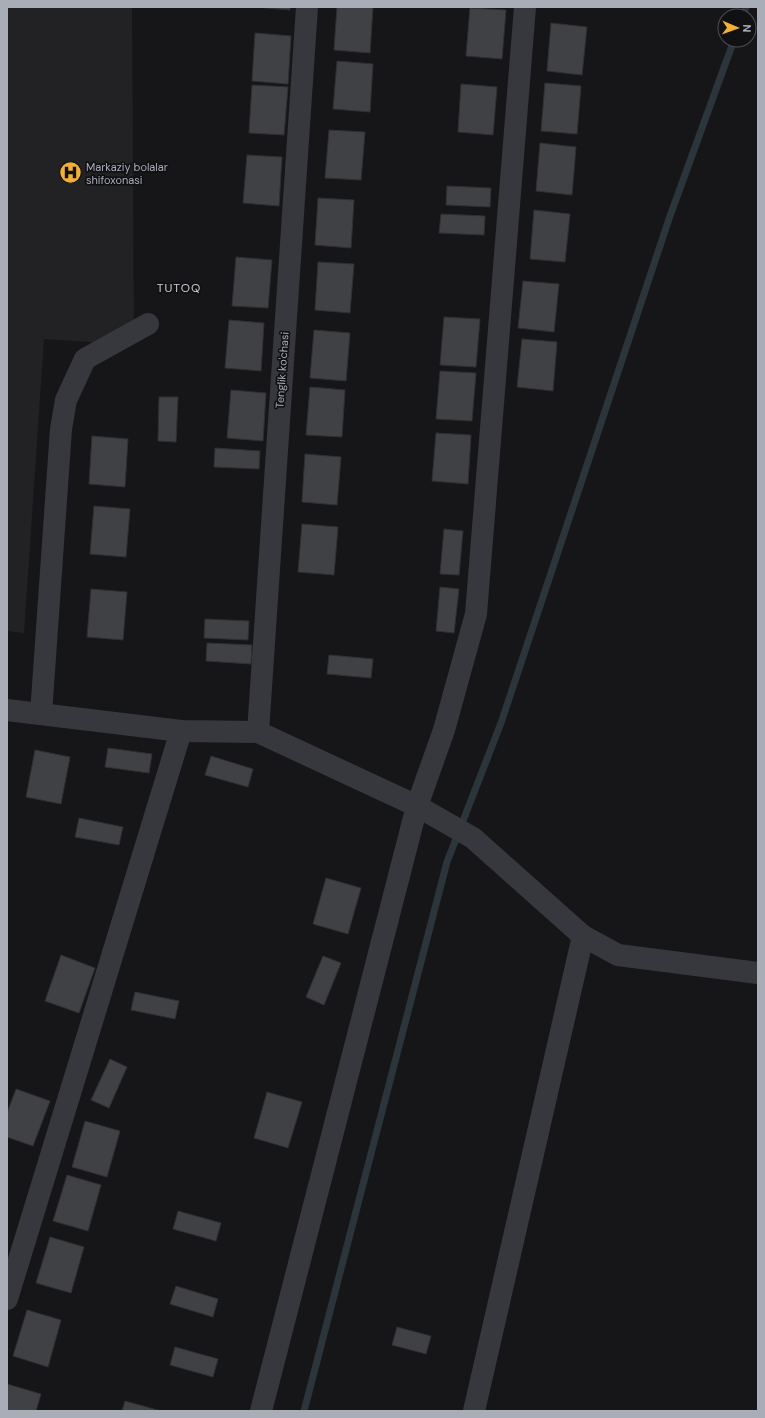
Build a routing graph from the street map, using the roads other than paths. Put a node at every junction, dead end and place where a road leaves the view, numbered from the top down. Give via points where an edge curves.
1 (307, 7) edge
2 (525, 7) edge
3 (148, 324) dead end
4 (7, 710) edge
5 (41, 714) junction
6 (181, 731) junction
7 (258, 732) junction
8 (417, 806) junction
9 (583, 936) junction
10 (758, 973) edge
11 (7, 1299) edge
12 (261, 1411) edge
13 (474, 1411) edge

1 - 7 street, Tenglik ko'chasi
2 - 8 street via 476,614 444,730
3 - 5 street via 85,359 66,400 61,429
4 - 5 street
5 - 6 street
6 - 7 street
6 - 11 street
7 - 8 street
8 - 9 street via 473,838
8 - 12 street
9 - 10 street via 618,955
9 - 13 street

